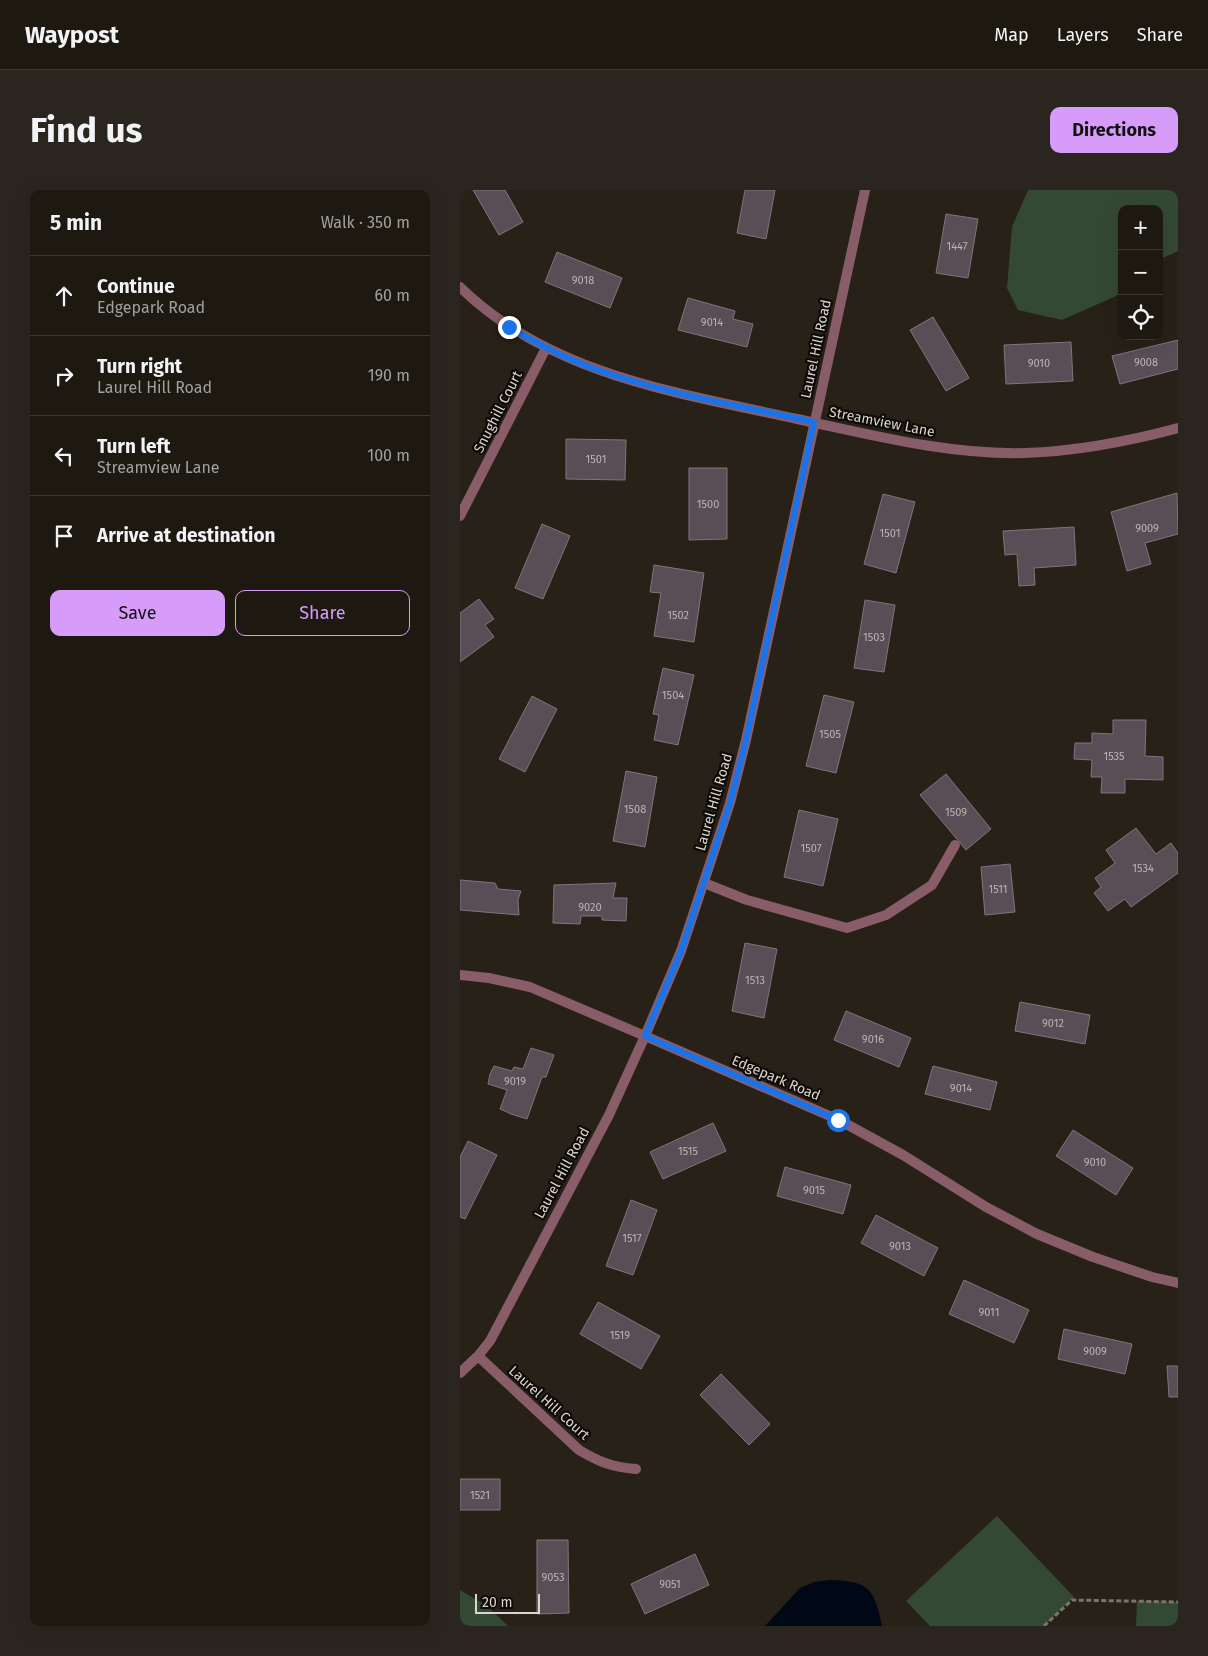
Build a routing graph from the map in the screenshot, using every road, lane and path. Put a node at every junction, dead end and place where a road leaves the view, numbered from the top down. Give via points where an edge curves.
1 (865, 190) edge
2 (460, 287) edge
3 (546, 348) junction
4 (814, 422) junction
5 (1178, 428) edge
6 (460, 516) edge
7 (955, 846) dead end
8 (704, 883) junction
9 (460, 975) edge
10 (645, 1036) junction
11 (1178, 1282) edge
12 (478, 1356) junction
13 (460, 1373) edge
14 (636, 1469) dead end
15 (1178, 1602) edge
16 (1044, 1626) edge

1 - 4 street, Laurel Hill Road
2 - 3 street, Streamview Lane via 509,327
3 - 4 street, Streamview Lane via 593,369 644,385
3 - 6 street, Snughill Court
4 - 5 street, Streamview Lane via 918,444 976,452 1024,453 1072,450
4 - 8 street, Laurel Hill Road via 746,740
7 - 8 street via 932,885 886,915 847,928 747,900
8 - 10 street, Laurel Hill Road via 681,951
9 - 10 street, Edgepark Road via 530,987
10 - 11 street, Edgepark Road via 838,1120 1037,1234 1093,1257
10 - 12 street, Laurel Hill Road via 609,1115 490,1341
12 - 13 street, Laurel Hill Road
12 - 14 street, Laurel Hill Court via 579,1450 618,1468
15 - 16 path via 1072,1600

